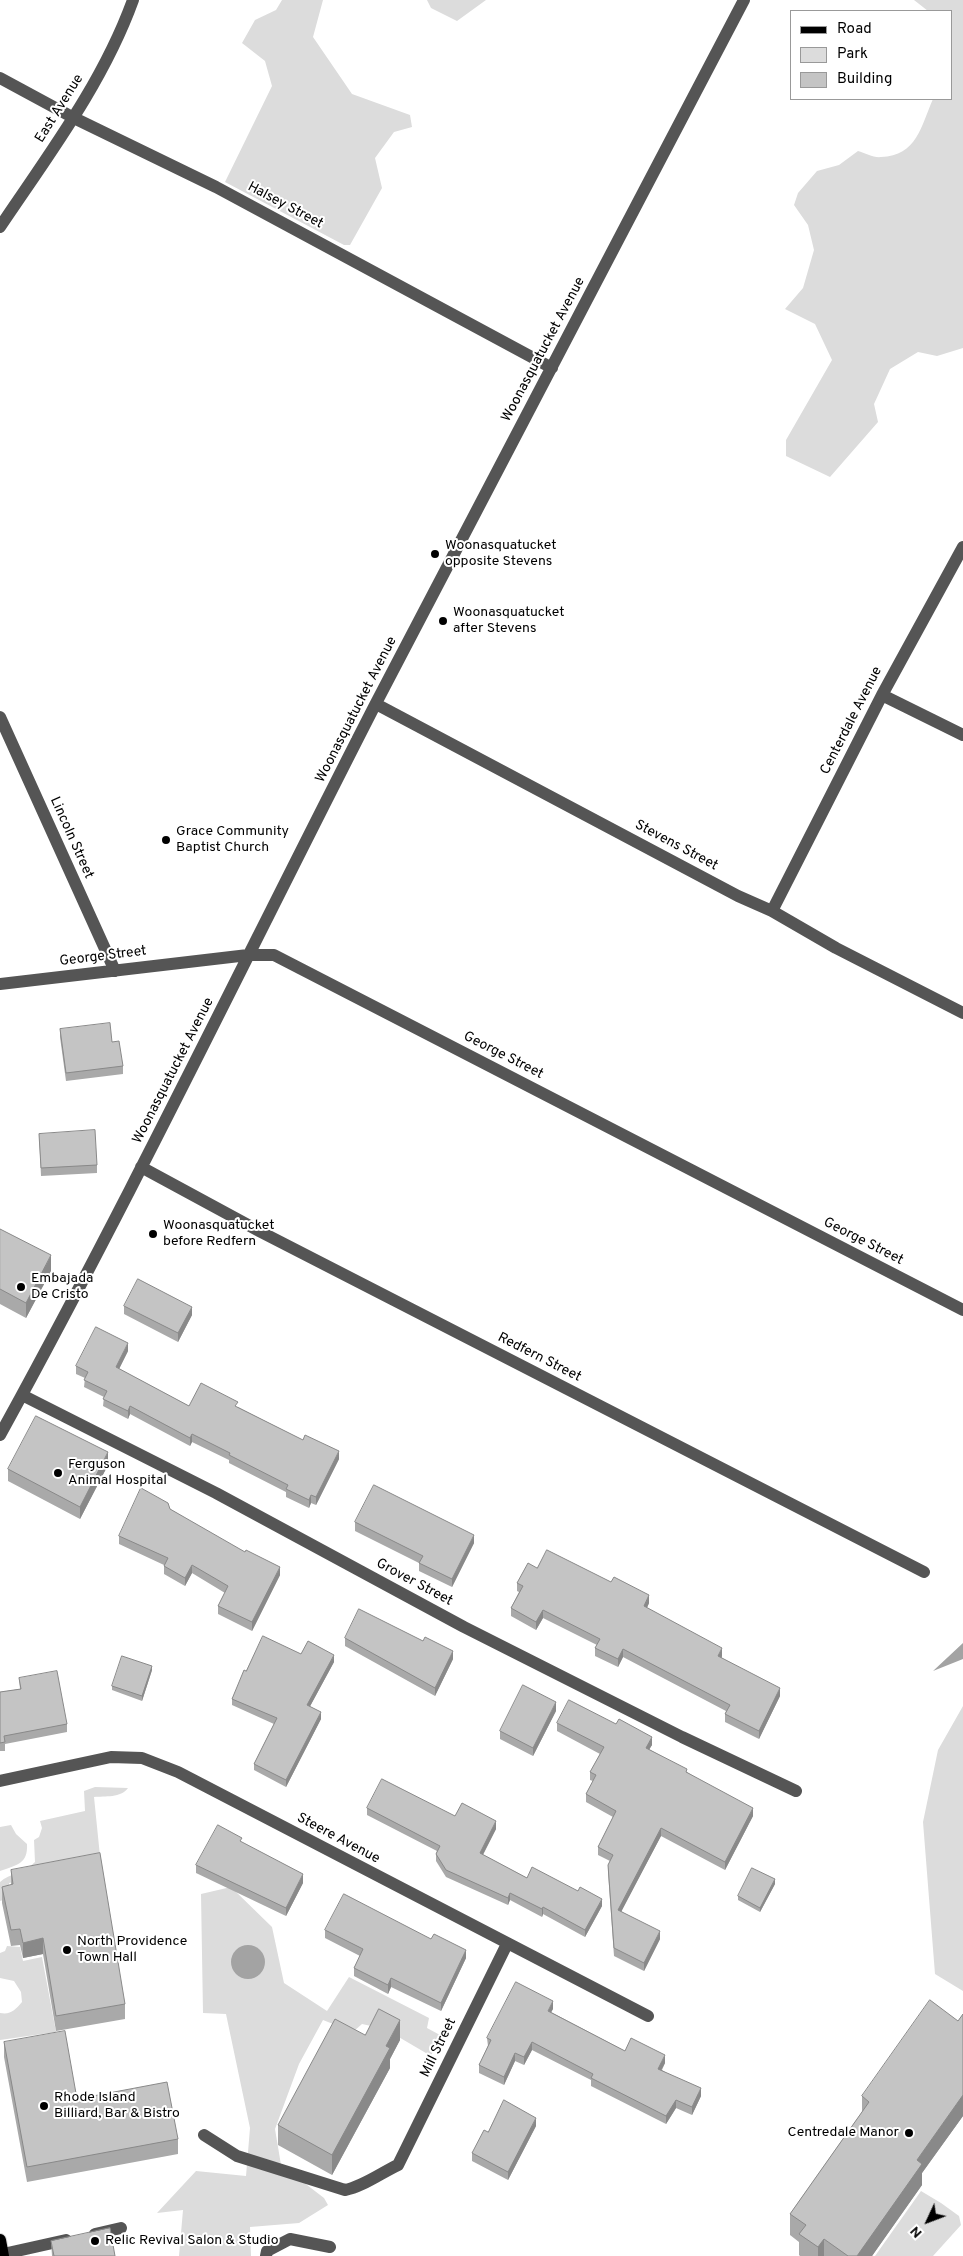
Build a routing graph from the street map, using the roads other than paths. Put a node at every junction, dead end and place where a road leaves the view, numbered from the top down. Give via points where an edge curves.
1 (133, 0) edge
2 (744, 0) edge
3 (0, 78) edge
4 (74, 118) junction
5 (0, 227) edge
6 (552, 368) junction
7 (963, 547) edge
8 (882, 695) junction
9 (376, 704) junction
10 (0, 717) edge
11 (963, 735) edge
12 (772, 912) junction
13 (248, 955) junction
14 (115, 971) junction
15 (0, 984) edge
16 (963, 1013) edge
17 (141, 1167) junction
18 (963, 1310) edge
19 (22, 1395) junction
20 (0, 1435) edge
21 (924, 1572) dead end
22 (0, 1781) edge
23 (796, 1791) dead end
24 (507, 1944) junction
25 (648, 2016) dead end
26 (204, 2134) dead end
27 (121, 2228) dead end
28 (0, 2240) edge
29 (330, 2247) dead end
30 (3, 2255) edge
31 (266, 2256) edge

1 - 4 street, East Avenue via 99,74
2 - 6 street, Woonasquatucket Avenue
3 - 4 street, Halsey Street
4 - 5 street, East Avenue
4 - 6 street, Halsey Street via 224,191
6 - 9 street, Woonasquatucket Avenue
7 - 8 street, Centerdale Avenue
8 - 11 street
8 - 12 street, Centerdale Avenue
9 - 12 street, Stevens Street
9 - 13 street, Woonasquatucket Avenue
10 - 14 street, Lincoln Street
12 - 16 street, Stevens Street
13 - 14 street, George Street
13 - 17 street, Woonasquatucket Avenue via 201,1054
13 - 18 street, George Street via 274,955
14 - 15 street, George Street
17 - 19 street, Woonasquatucket Avenue
17 - 21 street, Redfern Street via 261,1232
19 - 20 street, Woonasquatucket Avenue
19 - 23 street, Grover Street via 216,1493 464,1627
22 - 24 street, Steere Avenue via 111,1757 142,1758 178,1772
24 - 25 street, Steere Avenue
24 - 26 street, Mill Street via 398,2164 358,2188 345,2190 238,2156
27 - 30 street
28 - 30 main road
29 - 31 street via 290,2239 267,2250

